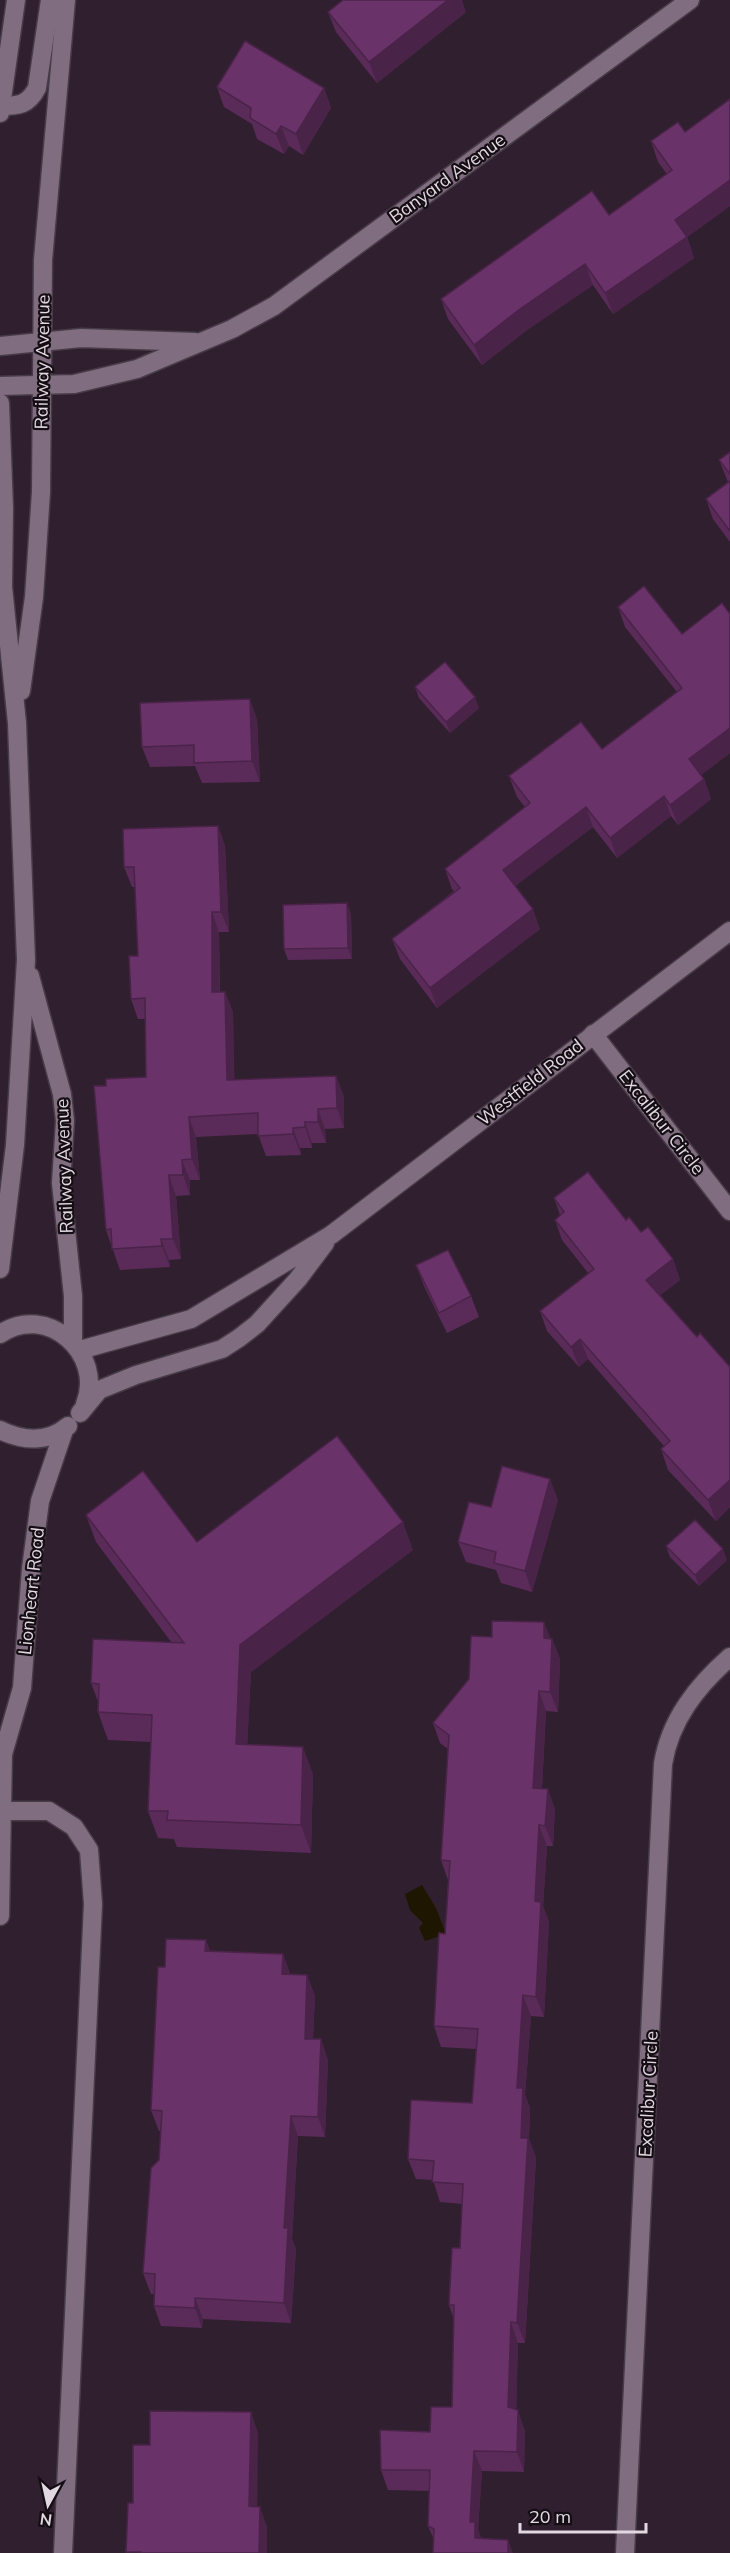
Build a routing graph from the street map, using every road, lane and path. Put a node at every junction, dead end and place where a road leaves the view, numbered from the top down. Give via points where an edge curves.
1 (16, 0) edge
2 (50, 0) edge
3 (66, 0) edge
4 (690, 0) edge
5 (0, 106) edge
6 (0, 113) edge
7 (42, 341) junction
8 (197, 342) junction
9 (0, 346) edge
10 (0, 386) edge
11 (42, 386) junction
12 (0, 403) edge
13 (17, 723) junction
14 (730, 931) edge
15 (26, 960) junction
16 (593, 1034) junction
17 (730, 1211) edge
18 (331, 1235) junction
19 (0, 1269) edge
20 (0, 1334) edge
21 (76, 1345) junction
22 (80, 1413) junction
23 (0, 1430) edge
24 (64, 1430) junction
25 (0, 1435) edge
26 (730, 1657) edge
27 (1, 1749) edge
28 (2, 1811) junction
29 (0, 1916) edge
30 (63, 2553) edge
31 (625, 2553) edge

1 - 5 main road
2 - 5 main road via 37,88 31,100 20,106
3 - 7 main road, Railway Avenue via 43,260
4 - 8 main road, Banyard Avenue via 274,306 232,329
5 - 6 main road
7 - 8 main road, Banyard Avenue via 120,338
7 - 9 main road, Banyard Avenue
7 - 11 main road, Railway Avenue
8 - 11 main road, Banyard Avenue via 129,371 74,384
10 - 11 main road, Banyard Avenue
11 - 13 main road, Railway Avenue via 41,492 34,597
12 - 13 main road, Railway Avenue via 3,587
13 - 15 main road, Railway Avenue
14 - 16 main road, Westfield Road
15 - 19 main road, Railway Avenue via 15,1145
15 - 21 main road, Railway Avenue via 62,1094 65,1121 61,1184
16 - 17 main road, Excalibur Circle
16 - 18 main road, Westfield Road
18 - 21 main road, Westfield Road via 191,1319
18 - 22 main road, Westfield Road via 257,1324 239,1338 222,1349 99,1390
20 - 21 main road via 17,1326 47,1326
21 - 22 main road, Railway Avenue via 89,1375 86,1401
22 - 24 main road, Westfield Road
23 - 24 main road via 32,1439
23 - 25 main road
24 - 27 main road, Lionheart Road via 40,1501 22,1688
26 - 31 main road, Excalibur Circle via 706,1680 679,1716 670,1733 663,1764
27 - 28 main road, Lionheart Road
28 - 29 main road, Lionheart Road
28 - 30 main road via 49,1811 74,1827 89,1850 93,1904

